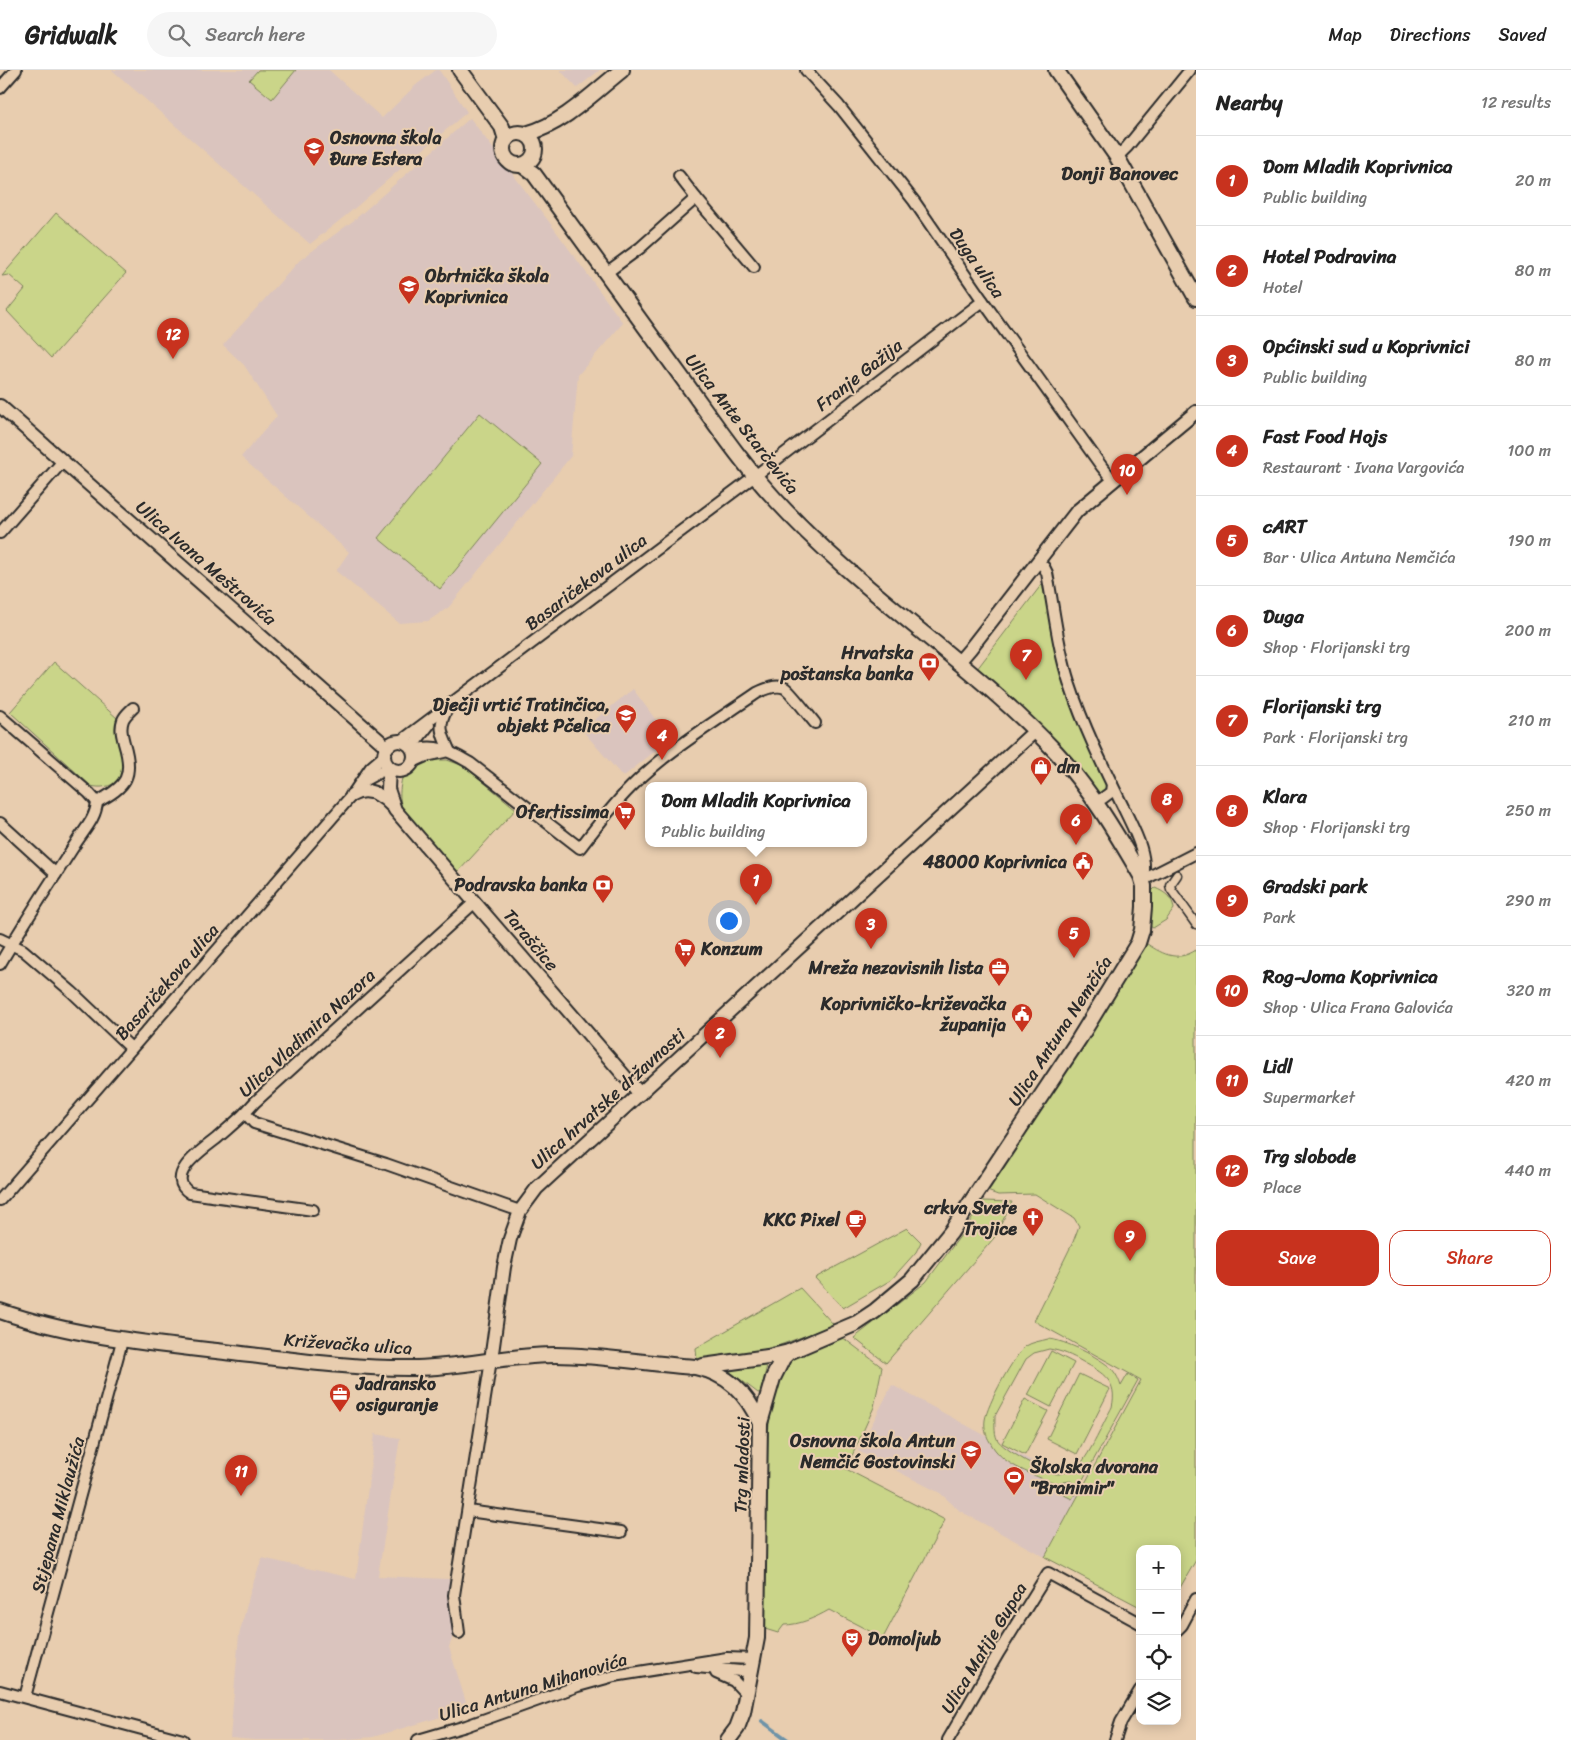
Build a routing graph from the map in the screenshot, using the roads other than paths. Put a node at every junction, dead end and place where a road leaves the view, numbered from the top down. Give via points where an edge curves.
1 (16, 70) edge
2 (460, 70) edge
3 (622, 70) edge
4 (806, 70) edge
5 (1056, 70) edge
6 (1190, 70) edge
7 (0, 88) edge
8 (516, 135) junction
9 (1117, 156) junction
10 (527, 162) junction
11 (679, 176) dead end
12 (696, 198) junction
13 (754, 267) dead end
14 (606, 273) junction
15 (1196, 298) edge
16 (983, 300) junction
17 (0, 406) edge
18 (1196, 412) edge
19 (63, 461) junction
20 (754, 475) junction
21 (1114, 480) junction
22 (0, 533) edge
23 (1038, 562) junction
24 (958, 663) junction
25 (448, 707) junction
26 (133, 708) dead end
27 (0, 716) edge
28 (814, 723) dead end
29 (1035, 731) junction
30 (410, 750) junction
31 (450, 752) junction
32 (390, 760) junction
33 (1112, 784) junction
34 (355, 789) junction
35 (98, 802) junction
36 (1095, 802) junction
37 (395, 810) junction
38 (0, 823) edge
39 (1196, 853) edge
40 (56, 874) junction
41 (1178, 875) dead end
42 (1143, 880) junction
43 (475, 902) junction
44 (1196, 924) edge
45 (0, 940) edge
46 (12, 945) junction
47 (0, 964) edge
48 (131, 1048) junction
49 (640, 1094) junction
50 (245, 1113) junction
51 (0, 1200) edge
52 (313, 1210) dead end
53 (520, 1211) junction
54 (1, 1312) edge
55 (122, 1341) junction
56 (789, 1352) junction
57 (491, 1360) junction
58 (695, 1367) junction
59 (760, 1423) junction
60 (468, 1511) junction
61 (621, 1532) dead end
62 (1196, 1599) edge
63 (1136, 1621) edge
64 (1181, 1626) edge
65 (459, 1633) dead end
66 (752, 1664) junction
67 (688, 1665) junction
68 (704, 1668) junction
69 (0, 1691) edge
70 (747, 1695) junction
71 (24, 1697) junction
72 (1136, 1697) edge
73 (182, 1740) edge
74 (418, 1740) edge
75 (728, 1740) edge
76 (948, 1740) edge
77 (1115, 1740) edge

1 - 7 street
2 - 8 main road
3 - 8 main road via 563,118 547,127
4 - 16 street, Duga ulica via 884,161
5 - 9 main road
6 - 9 street
8 - 10 main road via 535,149
8 - 10 main road via 504,145 504,156 512,163
9 - 15 main road
10 - 14 main road, Ulica Ante Starčevića
11 - 12 street
12 - 13 street
12 - 14 street via 654,237
14 - 20 main road, Ulica Ante Starčevića
16 - 20 street, Franje Gažija
16 - 21 street, Duga ulica
17 - 19 street, Ulica Ivana Meštrovića
18 - 21 street
19 - 22 street
19 - 32 street, Ulica Ivana Meštrovića
20 - 24 main road, Ulica Ante Starčevića via 819,544
20 - 25 street, Basaričekova ulica
21 - 23 street via 1077,511
23 - 24 street
23 - 33 street via 1047,573 1070,686
24 - 29 main road, Ulica Ante Starčevića
25 - 30 street, Basaričekova ulica via 437,715
25 - 31 street via 441,724
26 - 35 street via 124,718 122,727 129,772 113,794
27 - 35 street
28 - 31 street via 786,688 776,687 757,693 645,774 610,810 580,848 470,763
29 - 36 main road, Ulica Ante Starčevića
29 - 49 street, Ulica hrvatske državnosti
30 - 31 street via 426,756
30 - 32 street via 394,742
30 - 32 street via 408,768
32 - 34 street, Basaričekova ulica
32 - 37 street, Taraščice via 388,789
33 - 36 street via 1111,792
33 - 42 street via 1140,842
34 - 37 street via 384,797
34 - 48 street, Basaričekova ulica
35 - 40 street via 94,817
36 - 42 main road, Ulica Ante Starčevića
37 - 43 street, Taraščice
38 - 40 street
39 - 42 street
40 - 46 street
41 - 44 street via 1170,885 1171,889
42 - 56 main road, Ulica Antuna Nemčića via 1143,919 1138,943 951,1232 912,1280 875,1311 857,1323
43 - 49 street, Taraščice
43 - 50 street, Ulica Vladimira Nazora
45 - 46 street
46 - 47 street
46 - 48 street via 23,950 72,992
48 - 51 street, Basaričekova ulica
49 - 53 street, Ulica hrvatske državnosti via 545,1180
50 - 52 street via 183,1170 181,1184 184,1190 190,1194
50 - 53 street, Ulica Vladimira Nazora via 254,1123 386,1164
53 - 57 street, Ulica hrvatske državnosti via 504,1267
54 - 55 main road, Križevačka ulica
55 - 57 main road, Križevačka ulica via 377,1368 419,1368
55 - 71 street, Stjepana Miklaužića
56 - 58 main road, Križevačka ulica
56 - 59 main road, Trg mladosti via 773,1378
57 - 58 main road, Križevačka ulica via 559,1355
57 - 60 street
58 - 59 main road, Križevačka ulica via 710,1370 728,1380 745,1396
59 - 66 main road, Trg mladosti via 756,1638
60 - 61 street
60 - 65 street via 454,1595
62 - 64 street
63 - 76 street, Ulica Matije Gupca via 1048,1573
66 - 67 street, Ulica Antuna Mihanovića via 727,1658
66 - 68 street, Ulica Antuna Mihanovića via 742,1671
66 - 70 main road, Trg mladosti
67 - 68 street, Ulica Antuna Mihanovića
67 - 74 street, Ulica Antuna Mihanovića via 642,1670 578,1686
68 - 70 street, Ulica Antuna Mihanovića via 734,1680
69 - 71 street
70 - 75 main road, Trg mladosti via 740,1721
71 - 73 street
72 - 77 street

